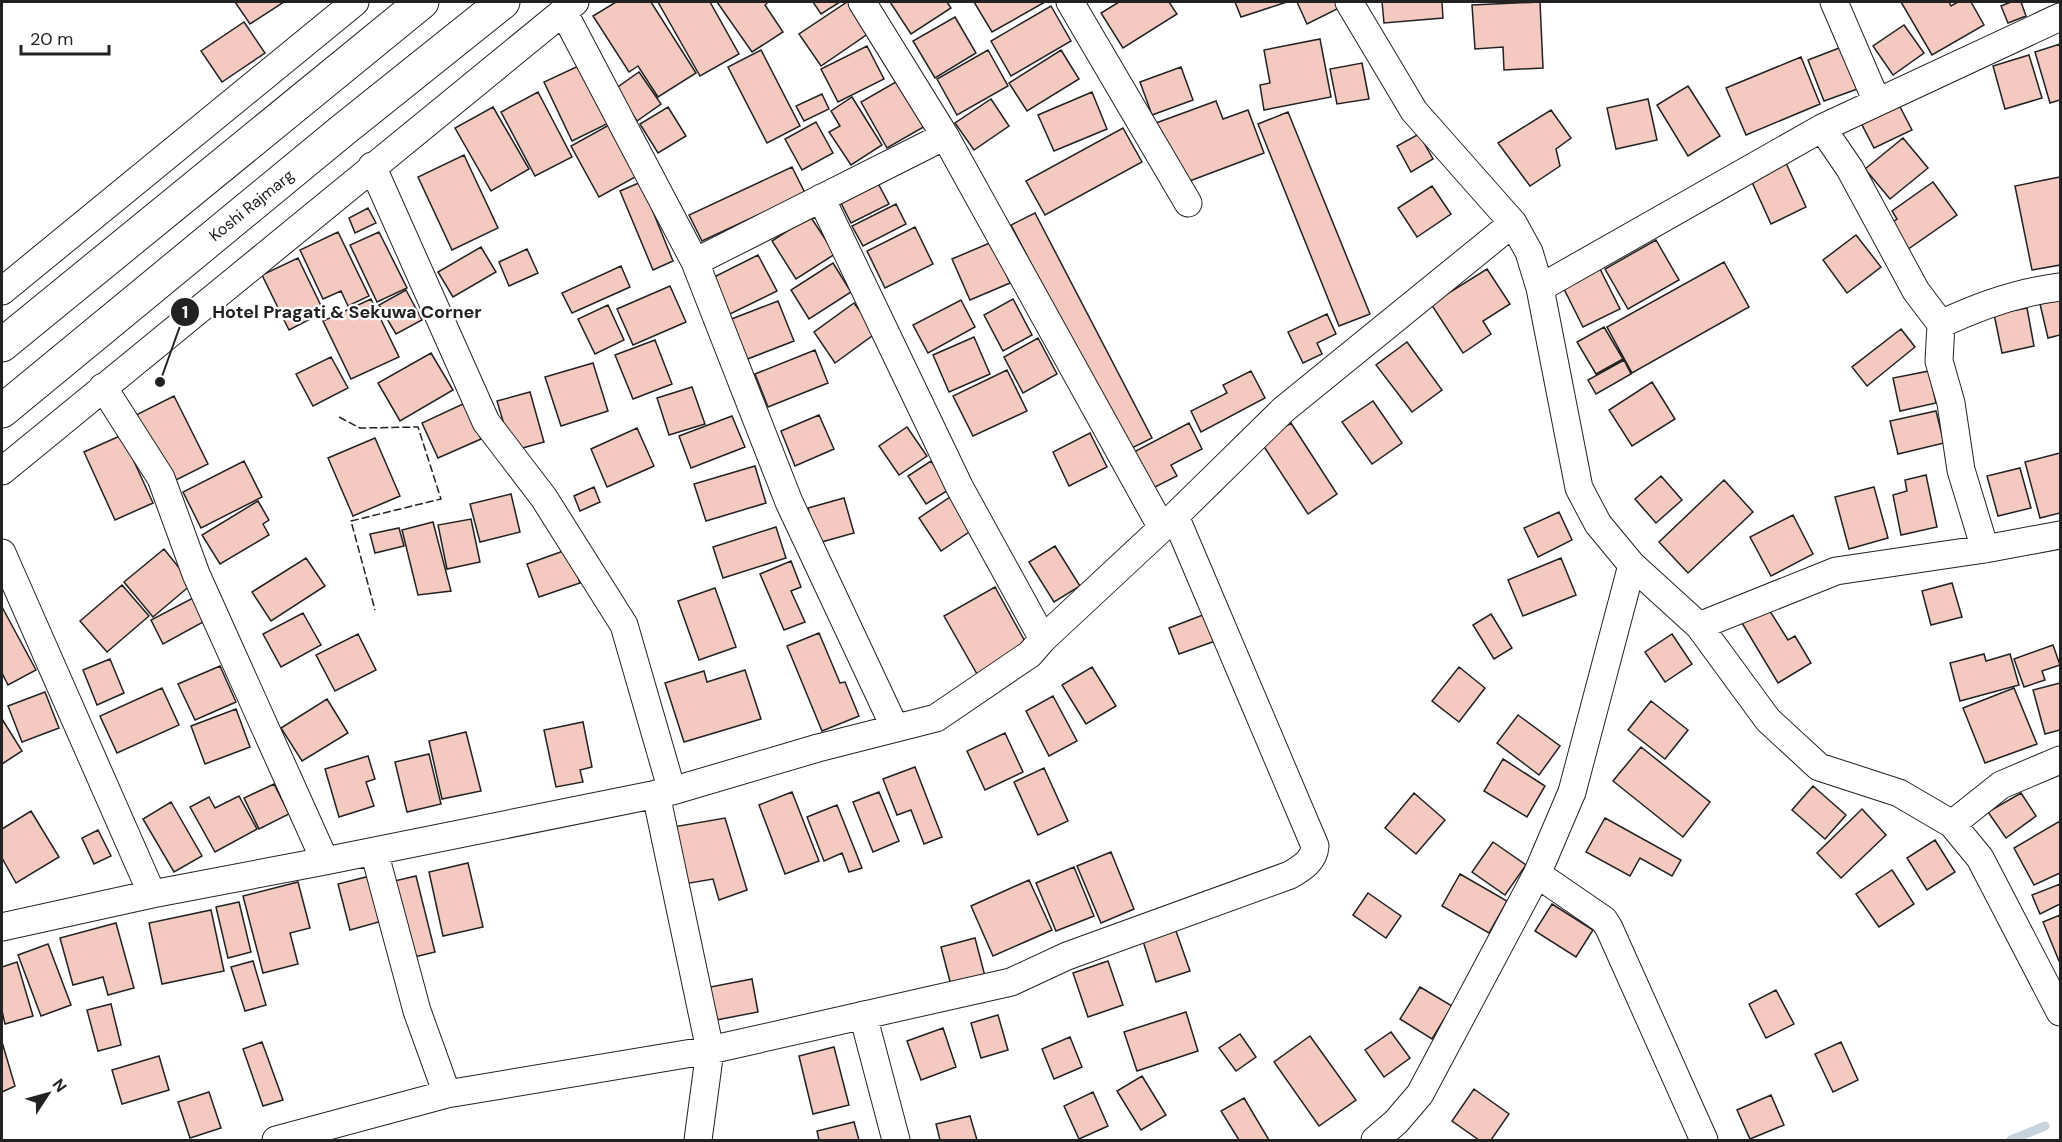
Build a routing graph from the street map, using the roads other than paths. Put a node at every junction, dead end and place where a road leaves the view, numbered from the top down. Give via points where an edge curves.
1 (355, 2) edge
2 (422, 2) edge
3 (503, 2) edge
4 (862, 2) edge
5 (1070, 2) edge
6 (1349, 2) edge
7 (1834, 2) edge
8 (569, 6) edge
9 (2061, 16) edge
10 (1877, 102) junction
11 (1822, 128) junction
12 (945, 136) junction
13 (372, 166) junction
14 (821, 198) junction
15 (1188, 203) dead end
16 (1513, 223) junction
17 (695, 262) junction
18 (2061, 287) edge
19 (1540, 288) junction
20 (2, 291) edge
21 (1941, 324) junction
22 (2, 345) edge
23 (103, 387) junction
24 (2, 411) edge
25 (2, 471) edge
26 (1168, 522) junction
27 (2061, 535) edge
28 (1985, 549) junction
29 (2, 553) edge
30 (1632, 565) junction
31 (1699, 627) junction
32 (1043, 639) junction
33 (895, 728) junction
34 (2061, 760) edge
35 (664, 792) junction
36 (1952, 824) junction
37 (374, 851) junction
38 (325, 861) junction
39 (1537, 874) junction
40 (152, 894) junction
41 (2, 927) edge
42 (2061, 1012) edge
43 (863, 1015) junction
44 (710, 1050) junction
45 (447, 1094) junction
46 (276, 1140) edge
47 (698, 1140) edge
48 (896, 1140) edge
49 (1375, 1140) edge
50 (1704, 1140) edge

1 - 20 street
2 - 22 main road
3 - 24 main road, Koshi Rajmarg
4 - 12 street
5 - 15 street
6 - 16 street via 1414,111
7 - 10 street
8 - 13 street
8 - 17 street
9 - 10 street
10 - 11 street
11 - 19 street
11 - 21 street via 1850,169 1916,291
12 - 14 street
12 - 26 street
13 - 23 street
13 - 35 street via 486,422 543,498 624,626
14 - 17 street
14 - 32 street via 960,488
16 - 19 street via 1529,252
16 - 26 street via 1283,410
17 - 33 street via 789,501
18 - 21 street via 2031,291
19 - 30 street via 1579,488 1598,524
21 - 28 street via 1939,361 1951,403 1961,470
23 - 25 street
23 - 38 street via 160,478 196,574
26 - 32 street
26 - 43 street via 1315,846 1311,859 1290,875 1067,956 1011,982
27 - 28 street
28 - 31 street via 1836,571
29 - 40 street
30 - 31 street
30 - 39 street via 1577,781
31 - 36 street via 1767,720 1820,767 1899,793
32 - 33 street via 1030,654 936,718
33 - 35 street
34 - 36 street via 2001,785
35 - 37 street
35 - 44 street
36 - 42 street via 1980,858
37 - 38 street
37 - 45 street via 417,1011
38 - 40 street
39 - 49 street via 1420,1094
39 - 50 street via 1604,920
40 - 41 street
43 - 44 street
43 - 48 street
44 - 45 street
44 - 47 street
45 - 46 street

